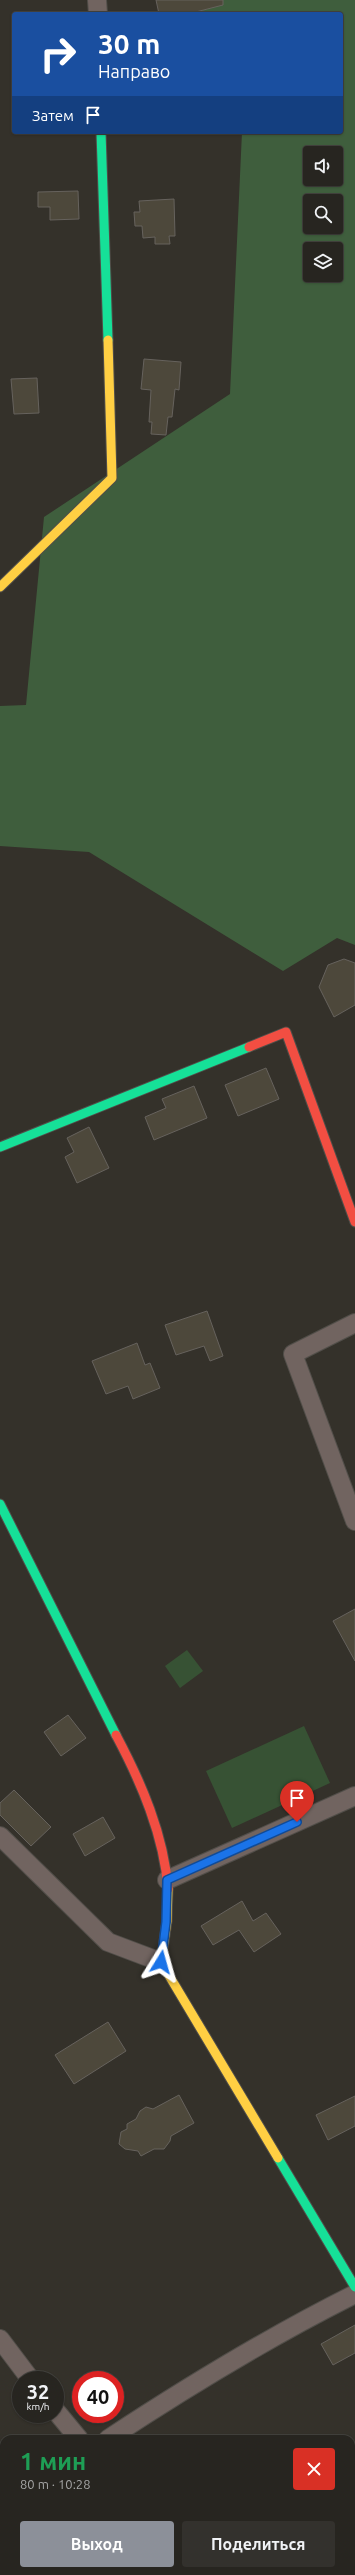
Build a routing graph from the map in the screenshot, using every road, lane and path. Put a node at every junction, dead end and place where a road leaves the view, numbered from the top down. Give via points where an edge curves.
1 (97, 0) edge
2 (98, 12) edge
3 (102, 134) edge
4 (0, 587) edge
5 (0, 1147) edge
6 (355, 1222) edge
7 (355, 1323) edge
8 (0, 1504) edge
9 (355, 1521) edge
10 (355, 1796) edge
11 (0, 1836) edge
12 (167, 1880) junction
13 (161, 1962) junction
14 (355, 2287) edge
15 (355, 2294) edge
16 (0, 2340) edge
17 (24, 2371) edge
18 (64, 2421) edge
19 (76, 2435) edge
20 (114, 2435) edge

1 - 2 street
3 - 4 street via 112,478
5 - 6 street via 286,1032
7 - 9 street via 292,1354
8 - 12 street via 136,1777 154,1825
10 - 12 street
11 - 13 street via 108,1942
12 - 13 street via 166,1922
13 - 14 street
15 - 20 street via 266,2340 191,2384
16 - 17 street
18 - 19 street

